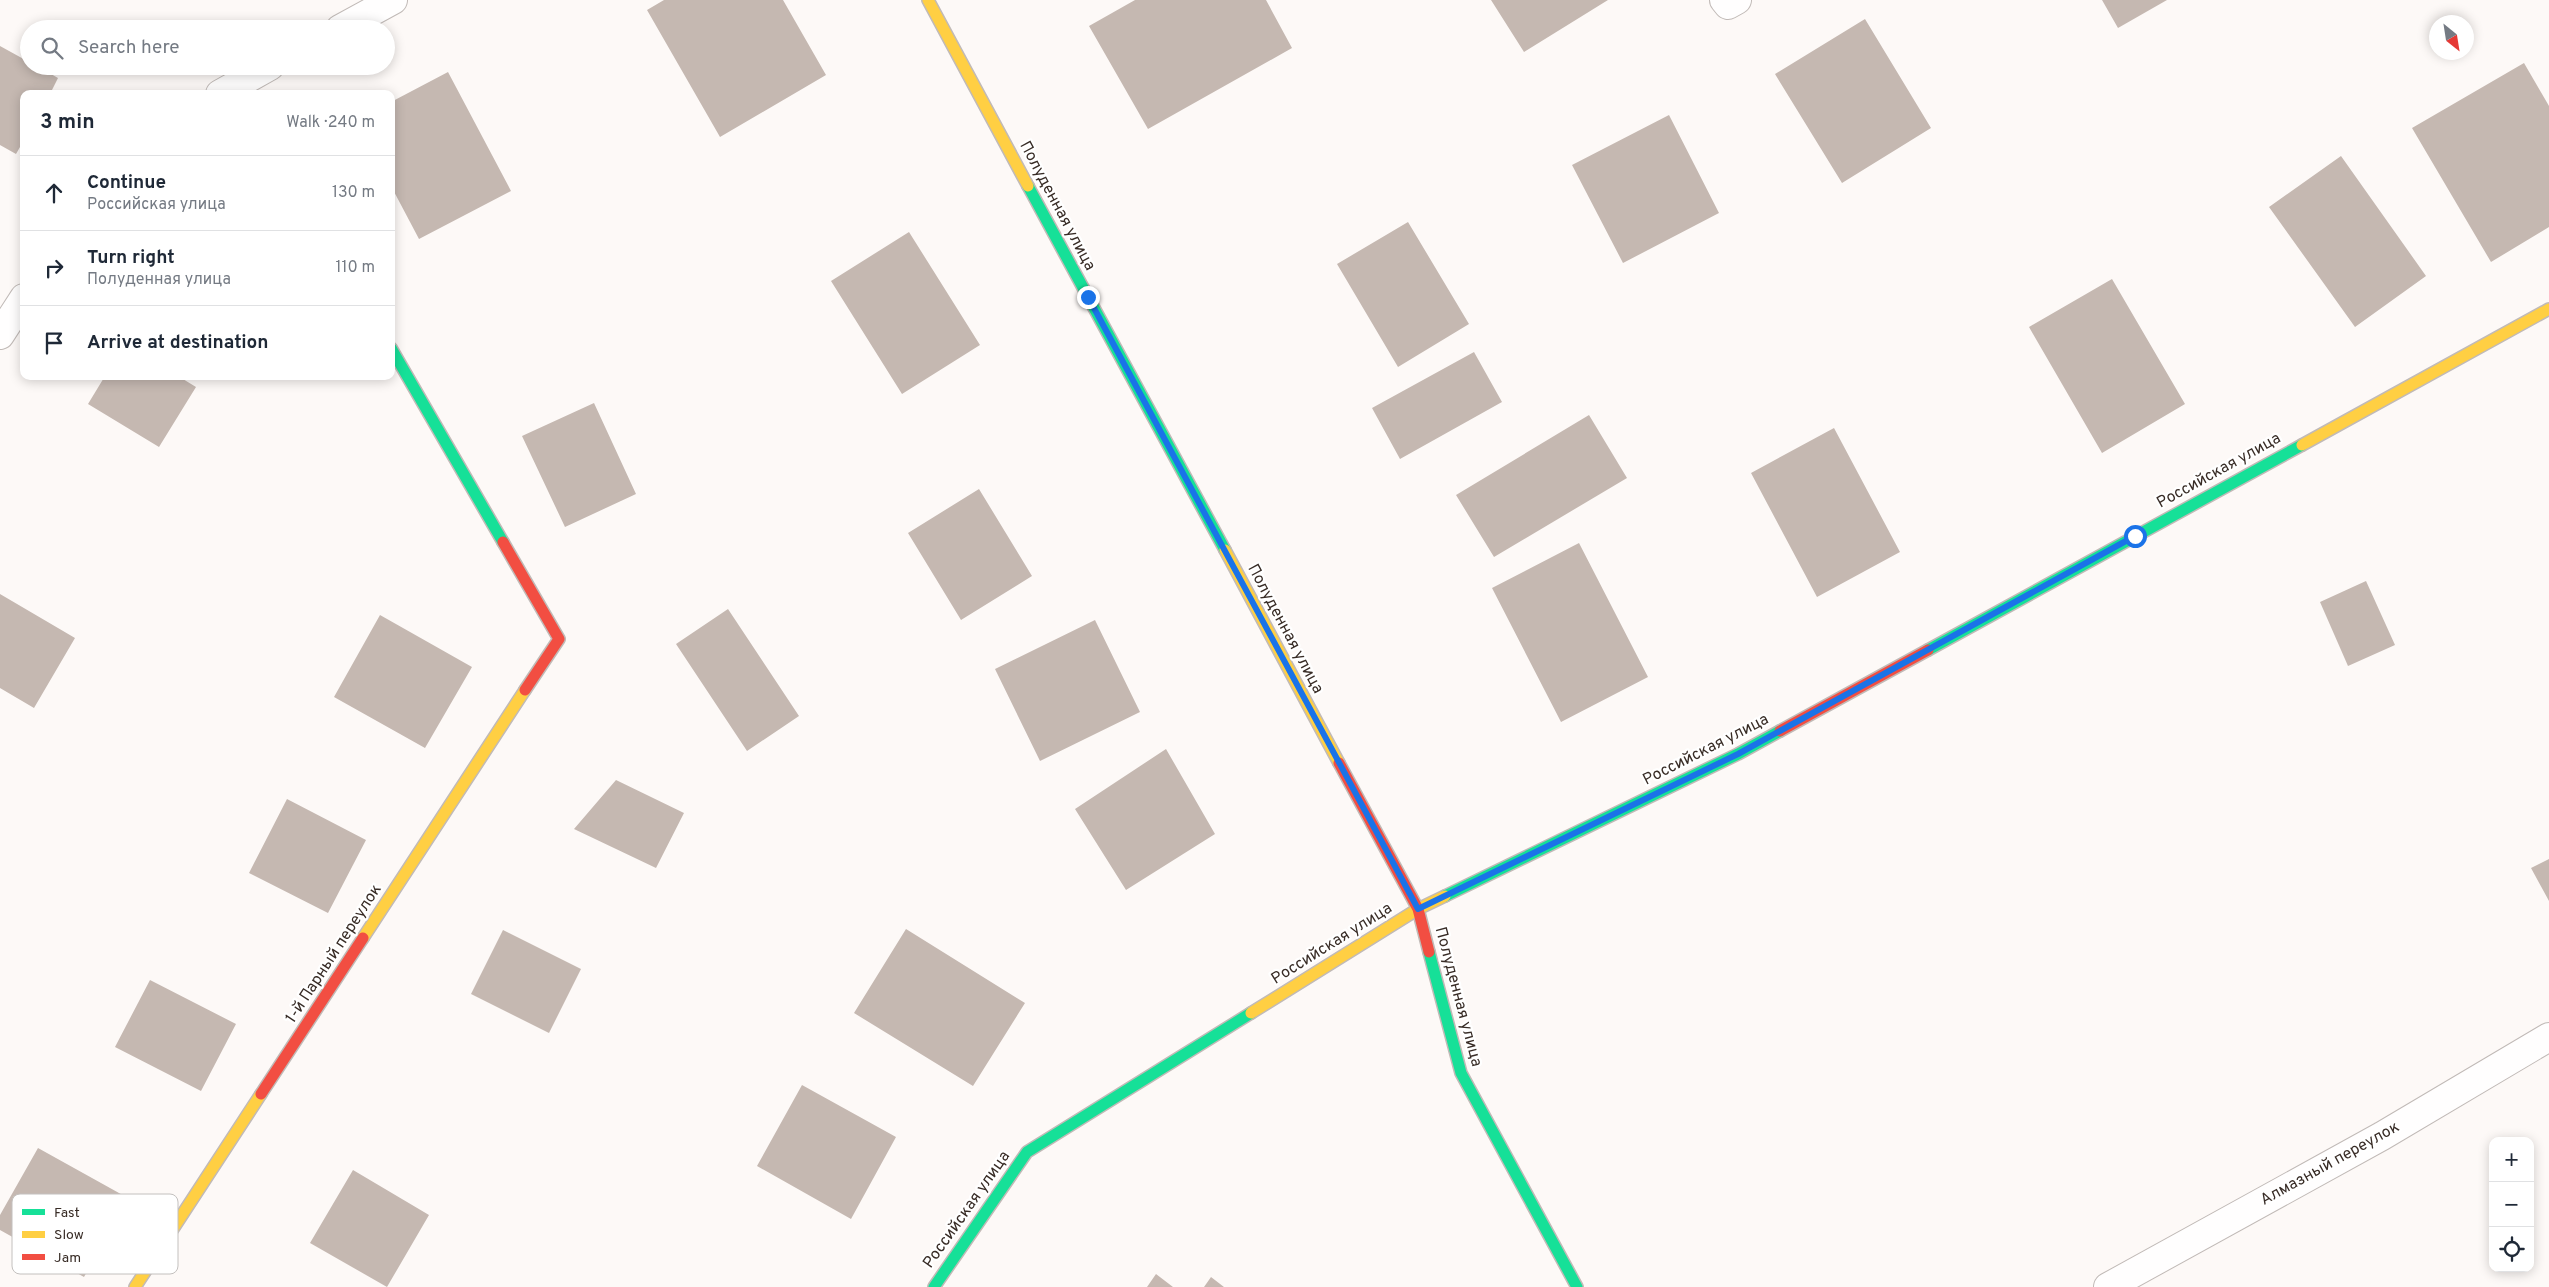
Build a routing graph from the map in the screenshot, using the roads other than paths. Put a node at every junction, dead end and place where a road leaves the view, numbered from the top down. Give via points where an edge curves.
1 (393, 0) edge
2 (928, 0) edge
3 (1724, 0) edge
4 (1737, 0) edge
5 (356, 20) edge
6 (256, 75) edge
7 (234, 90) edge
8 (20, 304) edge
9 (2549, 309) edge
10 (0, 335) edge
11 (395, 355) edge
12 (1418, 909) junction
13 (2549, 1037) edge
14 (178, 1221) edge
15 (144, 1274) edge
16 (135, 1287) edge
17 (934, 1287) edge
18 (1577, 1287) edge
19 (2108, 1287) edge

1 - 5 street
2 - 12 street, Полуденная улица
3 - 4 street via 1728,5
6 - 7 street
8 - 10 street
9 - 12 street, Российская улица via 1738,754
11 - 14 street, 1-й Парный переулок via 560,639
12 - 17 street, Российская улица via 1027,1152
12 - 18 street, Полуденная улица via 1461,1074
13 - 19 street, Алмазный переулок via 2382,1136
15 - 16 street, 1-й Парный переулок

